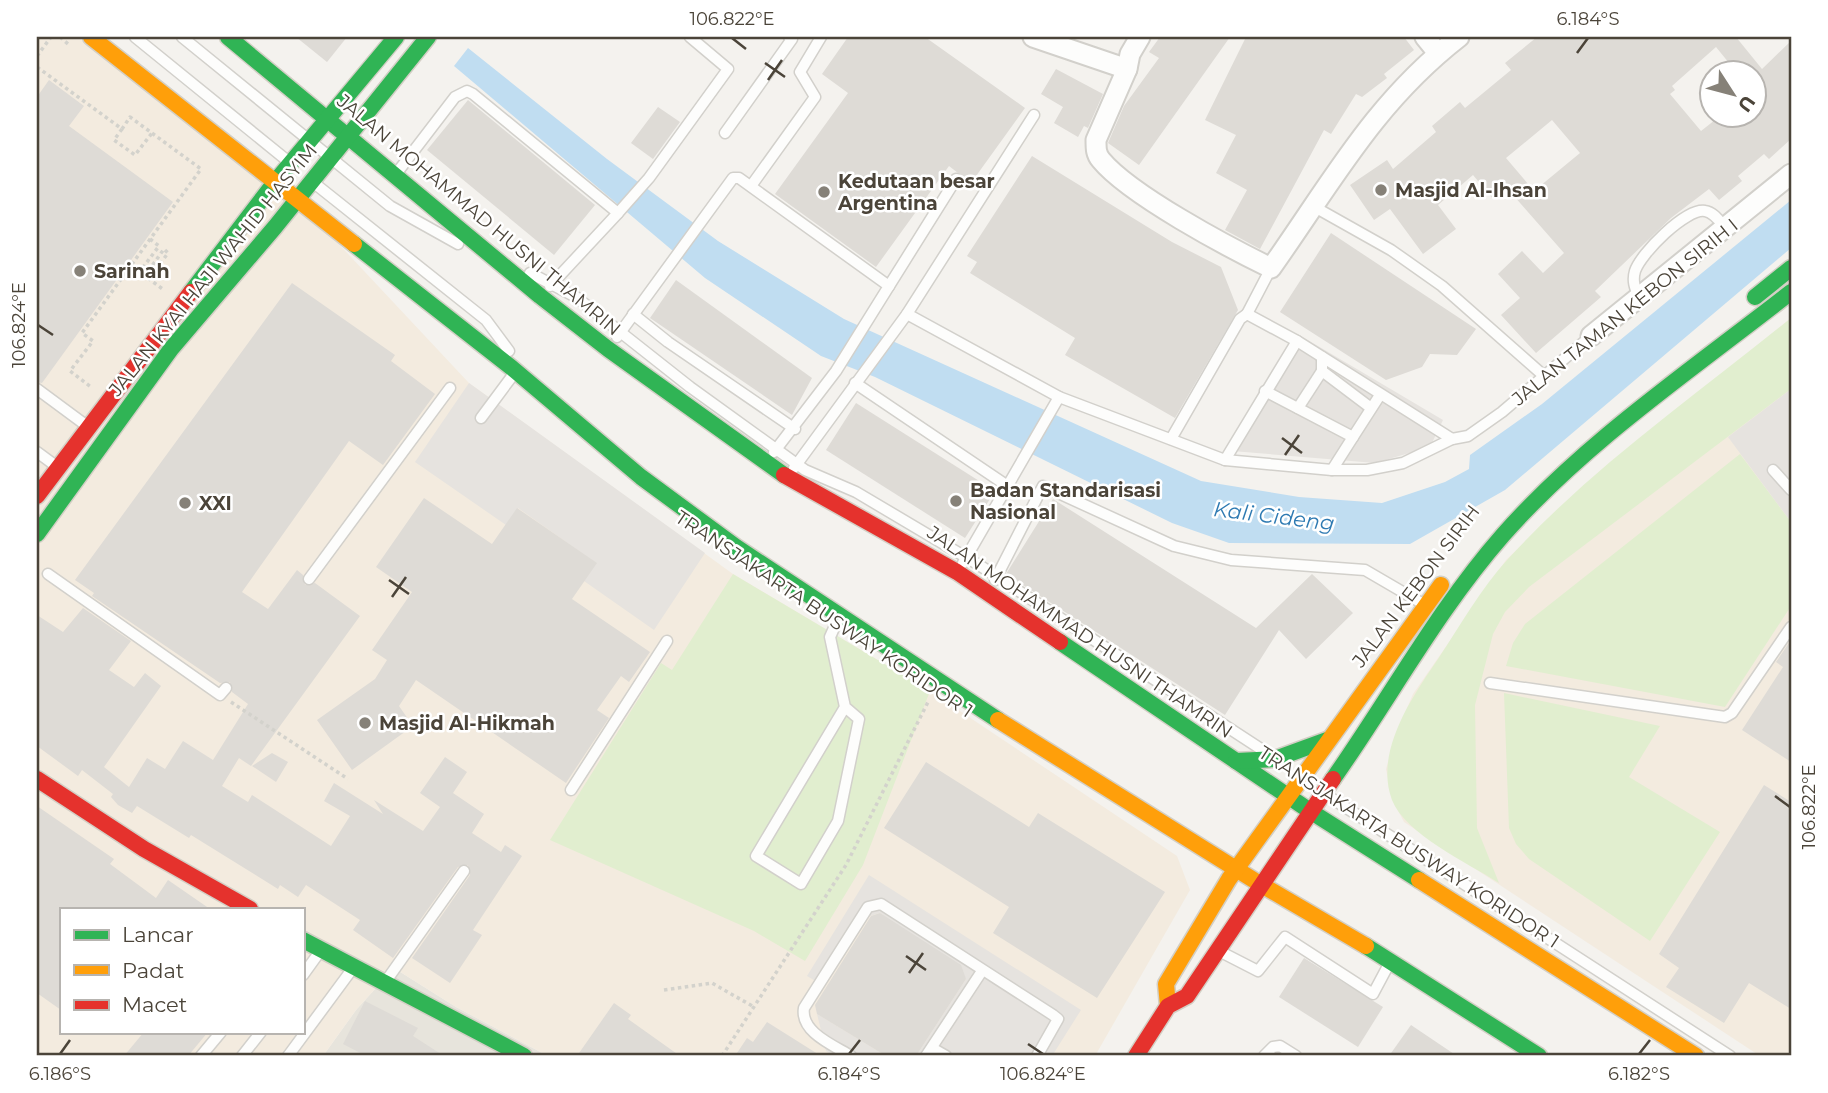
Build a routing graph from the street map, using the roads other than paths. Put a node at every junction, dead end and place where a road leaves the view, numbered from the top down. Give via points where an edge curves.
1 (92, 37) edge
2 (135, 37) edge
3 (182, 37) edge
4 (228, 37) edge
5 (428, 37) edge
6 (691, 37) edge
7 (789, 37) edge
8 (821, 37) edge
9 (1140, 37) edge
10 (1425, 37) edge
11 (1459, 37) edge
12 (1039, 38) edge
13 (388, 41) edge
14 (1438, 53) junction
15 (1127, 69) junction
16 (1034, 116) dead end
17 (329, 117) junction
18 (725, 133) dead end
19 (349, 135) junction
20 (310, 139) junction
21 (331, 157) junction
22 (290, 163) junction
23 (1791, 174) edge
24 (395, 175) junction
25 (956, 179) dead end
26 (311, 180) junction
27 (275, 182) junction
28 (751, 186) junction
29 (296, 200) junction
30 (1311, 205) junction
31 (619, 212) junction
32 (1726, 229) junction
33 (497, 260) junction
34 (1271, 268) junction
35 (1791, 268) edge
36 (552, 284) junction
37 (889, 286) junction
38 (1791, 292) edge
39 (540, 296) junction
40 (1639, 298) junction
41 (1739, 309) dead end
42 (633, 314) junction
43 (1247, 314) junction
44 (906, 315) junction
45 (620, 333) junction
46 (1591, 336) joint
47 (1297, 341) junction
48 (608, 349) junction
49 (1322, 357) junction
50 (1322, 371) junction
51 (516, 372) junction
52 (1656, 374) dead end
53 (1544, 376) junction
54 (856, 383) junction
55 (450, 388) dead end
56 (37, 389) edge
57 (537, 390) junction
58 (1265, 391) junction
59 (1380, 395) junction
60 (1058, 398) junction
61 (1298, 408) junction
62 (1371, 408) junction
63 (481, 418) dead end
64 (88, 427) junction
65 (794, 429) junction
66 (1353, 437) junction
67 (1171, 439) junction
68 (1452, 439) junction
69 (37, 452) edge
70 (771, 455) junction
71 (1225, 460) junction
72 (1553, 460) dead end
73 (798, 464) junction
74 (58, 468) junction
75 (1332, 470) junction
76 (1773, 470) dead end
77 (786, 476) junction
78 (1006, 483) junction
79 (1791, 490) edge
80 (37, 496) edge
81 (37, 534) edge
82 (1477, 540) dead end
83 (962, 564) junction
84 (48, 574) dead end
85 (997, 577) junction
86 (309, 579) dead end
87 (989, 593) junction
88 (1425, 604) junction
89 (1441, 617) junction
90 (837, 621) junction
91 (1791, 627) edge
92 (667, 641) dead end
93 (1490, 683) dead end
94 (223, 692) road end
95 (845, 707) junction
96 (1327, 740) junction
97 (1236, 761) junction
98 (1288, 768) junction
99 (37, 779) edge
100 (571, 790) dead end
101 (1323, 793) junction
102 (1287, 796) junction
103 (1310, 811) junction
104 (464, 871) dead end
105 (1246, 886) junction
106 (248, 908) edge
107 (1282, 911) dead end
108 (304, 941) edge
109 (321, 950) junction
110 (1218, 950) junction
111 (1388, 966) junction
112 (353, 968) junction
113 (982, 971) junction
114 (304, 974) edge
115 (384, 984) junction
116 (1168, 1006) junction
117 (218, 1034) edge
118 (259, 1034) edge
119 (1484, 1035) dead end
120 (929, 1052) edge
121 (201, 1056) edge
122 (242, 1056) edge
123 (288, 1056) edge
124 (524, 1056) edge
125 (851, 1056) edge
126 (946, 1056) edge
127 (1037, 1056) edge
128 (1136, 1056) edge
129 (1264, 1056) edge
130 (1296, 1056) edge
131 (1539, 1056) edge
132 (1696, 1056) edge
133 (1730, 1056) edge

1 - 27 main road
2 - 22 lane
3 - 20 lane, TRANSJAKARTA BUSWAY KORIDOR 1
4 - 17 main road, JALAN MOHAMMAD HUSNI THAMRIN
5 - 19 main road, JALAN KYAI HAJI WAHID HASYIM
6 - 31 lane via 728,69
7 - 18 lane via 792,39
8 - 28 lane via 800,72 815,97
9 - 15 street via 1129,54
10 - 14 street
11 - 14 street
12 - 15 street
13 - 17 main road, JALAN KYAI HAJI WAHID HASYIM
14 - 30 street via 1382,109
15 - 34 street via 1096,140 1100,159 1146,196
16 - 44 lane
17 - 19 main road, JALAN MOHAMMAD HUSNI THAMRIN
17 - 20 main road, JALAN KYAI HAJI WAHID HASYIM
19 - 21 main road, JALAN KYAI HAJI WAHID HASYIM
19 - 24 main road, JALAN MOHAMMAD HUSNI THAMRIN
20 - 21 lane, TRANSJAKARTA BUSWAY KORIDOR 1
20 - 22 main road, JALAN KYAI HAJI WAHID HASYIM
21 - 26 main road, JALAN KYAI HAJI WAHID HASYIM
21 - 33 lane, TRANSJAKARTA BUSWAY KORIDOR 1 via 390,206 455,243
22 - 26 lane
22 - 27 main road, JALAN KYAI HAJI WAHID HASYIM
23 - 32 street, JALAN TAMAN KEBON SIRIH I
24 - 31 lane via 455,97 467,91
24 - 33 main road, JALAN MOHAMMAD HUSNI THAMRIN
25 - 37 lane
26 - 29 main road, JALAN KYAI HAJI WAHID HASYIM
26 - 57 lane via 486,320
27 - 29 main road
27 - 64 main road, JALAN KYAI HAJI WAHID HASYIM
28 - 37 lane
28 - 42 lane via 733,178
29 - 51 main road
29 - 81 main road, JALAN KYAI HAJI WAHID HASYIM via 171,349
30 - 34 street
30 - 53 lane via 1391,250 1442,286
31 - 36 lane
32 - 40 street, JALAN TAMAN KEBON SIRIH I
32 - 40 lane via 1706,211 1692,213 1649,248 1635,270 1633,284
33 - 36 lane, TRANSJAKARTA BUSWAY KORIDOR 1
33 - 39 main road, JALAN MOHAMMAD HUSNI THAMRIN
34 - 43 lane
35 - 41 main road
36 - 39 lane
36 - 45 lane, TRANSJAKARTA BUSWAY KORIDOR 1
37 - 65 lane
38 - 89 main road, JALAN KEBON SIRIH via 1545,491 1466,580
39 - 48 main road, JALAN MOHAMMAD HUSNI THAMRIN
40 - 46 street, JALAN TAMAN KEBON SIRIH I
42 - 45 lane
42 - 65 lane
43 - 47 lane
43 - 67 lane
44 - 54 lane
44 - 60 lane, JALAN TAMAN KEBON SIRIH I
45 - 48 lane
45 - 70 lane, TRANSJAKARTA BUSWAY KORIDOR 1
46 - 53 lane, JALAN TAMAN KEBON SIRIH I
47 - 49 lane
47 - 58 lane
48 - 70 main road, JALAN MOHAMMAD HUSNI THAMRIN
49 - 50 lane
49 - 59 lane
50 - 61 lane
50 - 62 lane
51 - 57 main road
51 - 63 lane
52 - 72 main road
53 - 68 lane, JALAN TAMAN KEBON SIRIH I via 1468,436
54 - 73 lane
54 - 78 lane
55 - 86 lane
56 - 64 lane
57 - 90 main road via 641,477
58 - 61 lane
58 - 71 lane
59 - 62 lane
59 - 68 lane
60 - 67 lane, JALAN TAMAN KEBON SIRIH I
60 - 78 lane
61 - 66 lane
62 - 66 lane
64 - 74 main road, JALAN KYAI HAJI WAHID HASYIM
65 - 70 lane
66 - 75 lane
67 - 71 lane, JALAN TAMAN KEBON SIRIH I
68 - 75 lane, JALAN TAMAN KEBON SIRIH I via 1403,463
69 - 74 lane
70 - 73 lane, TRANSJAKARTA BUSWAY KORIDOR 1
70 - 77 main road, JALAN MOHAMMAD HUSNI THAMRIN
71 - 75 lane, JALAN TAMAN KEBON SIRIH I
73 - 77 lane
73 - 83 lane, TRANSJAKARTA BUSWAY KORIDOR 1 via 856,492
74 - 80 main road, JALAN KYAI HAJI WAHID HASYIM
76 - 79 lane
77 - 83 main road, JALAN MOHAMMAD HUSNI THAMRIN
78 - 83 lane
82 - 88 main road, JALAN KEBON SIRIH
83 - 85 lane, TRANSJAKARTA BUSWAY KORIDOR 1
83 - 87 main road, JALAN MOHAMMAD HUSNI THAMRIN
84 - 94 lane
85 - 87 lane
85 - 88 lane via 1043,486 1174,546 1231,560 1365,570
85 - 98 lane, TRANSJAKARTA BUSWAY KORIDOR 1
87 - 97 main road, JALAN MOHAMMAD HUSNI THAMRIN
88 - 89 lane
88 - 96 main road, JALAN KEBON SIRIH
89 - 101 main road, JALAN KEBON SIRIH
90 - 95 lane via 830,637
90 - 105 main road
90 - 105 lane, TRANSJAKARTA BUSWAY KORIDOR 1
91 - 93 lane via 1725,717
92 - 100 lane
95 - 95 lane via 756,856 801,884 838,821 859,719
96 - 98 main road, JALAN KEBON SIRIH
96 - 98 main road
97 - 98 main road
97 - 102 main road, JALAN MOHAMMAD HUSNI THAMRIN
98 - 101 lane, TRANSJAKARTA BUSWAY KORIDOR 1
98 - 102 main road, JALAN KEBON SIRIH
99 - 106 main road via 144,849
101 - 103 main road, JALAN KEBON SIRIH
101 - 133 lane, TRANSJAKARTA BUSWAY KORIDOR 1
102 - 103 main road, JALAN MOHAMMAD HUSNI THAMRIN
102 - 105 main road, JALAN KEBON SIRIH
103 - 105 main road, JALAN KEBON SIRIH
103 - 132 main road, JALAN MOHAMMAD HUSNI THAMRIN
104 - 115 lane
105 - 110 main road, JALAN KEBON SIRIH
105 - 111 main road
105 - 116 main road, JALAN KEBON SIRIH via 1166,984
107 - 111 lane
108 - 109 main road
109 - 112 main road
109 - 114 lane
110 - 111 lane via 1258,971 1285,937 1373,994
110 - 116 main road, JALAN KEBON SIRIH via 1187,996
111 - 119 lane
111 - 131 main road
112 - 115 main road
112 - 123 lane
113 - 120 lane
113 - 125 lane via 881,904 868,907 803,1016 808,1027
113 - 127 lane via 1058,1019
115 - 124 main road
116 - 128 main road, JALAN KEBON SIRIH
117 - 121 lane
118 - 122 lane
120 - 126 lane
129 - 130 lane via 1280,1046

